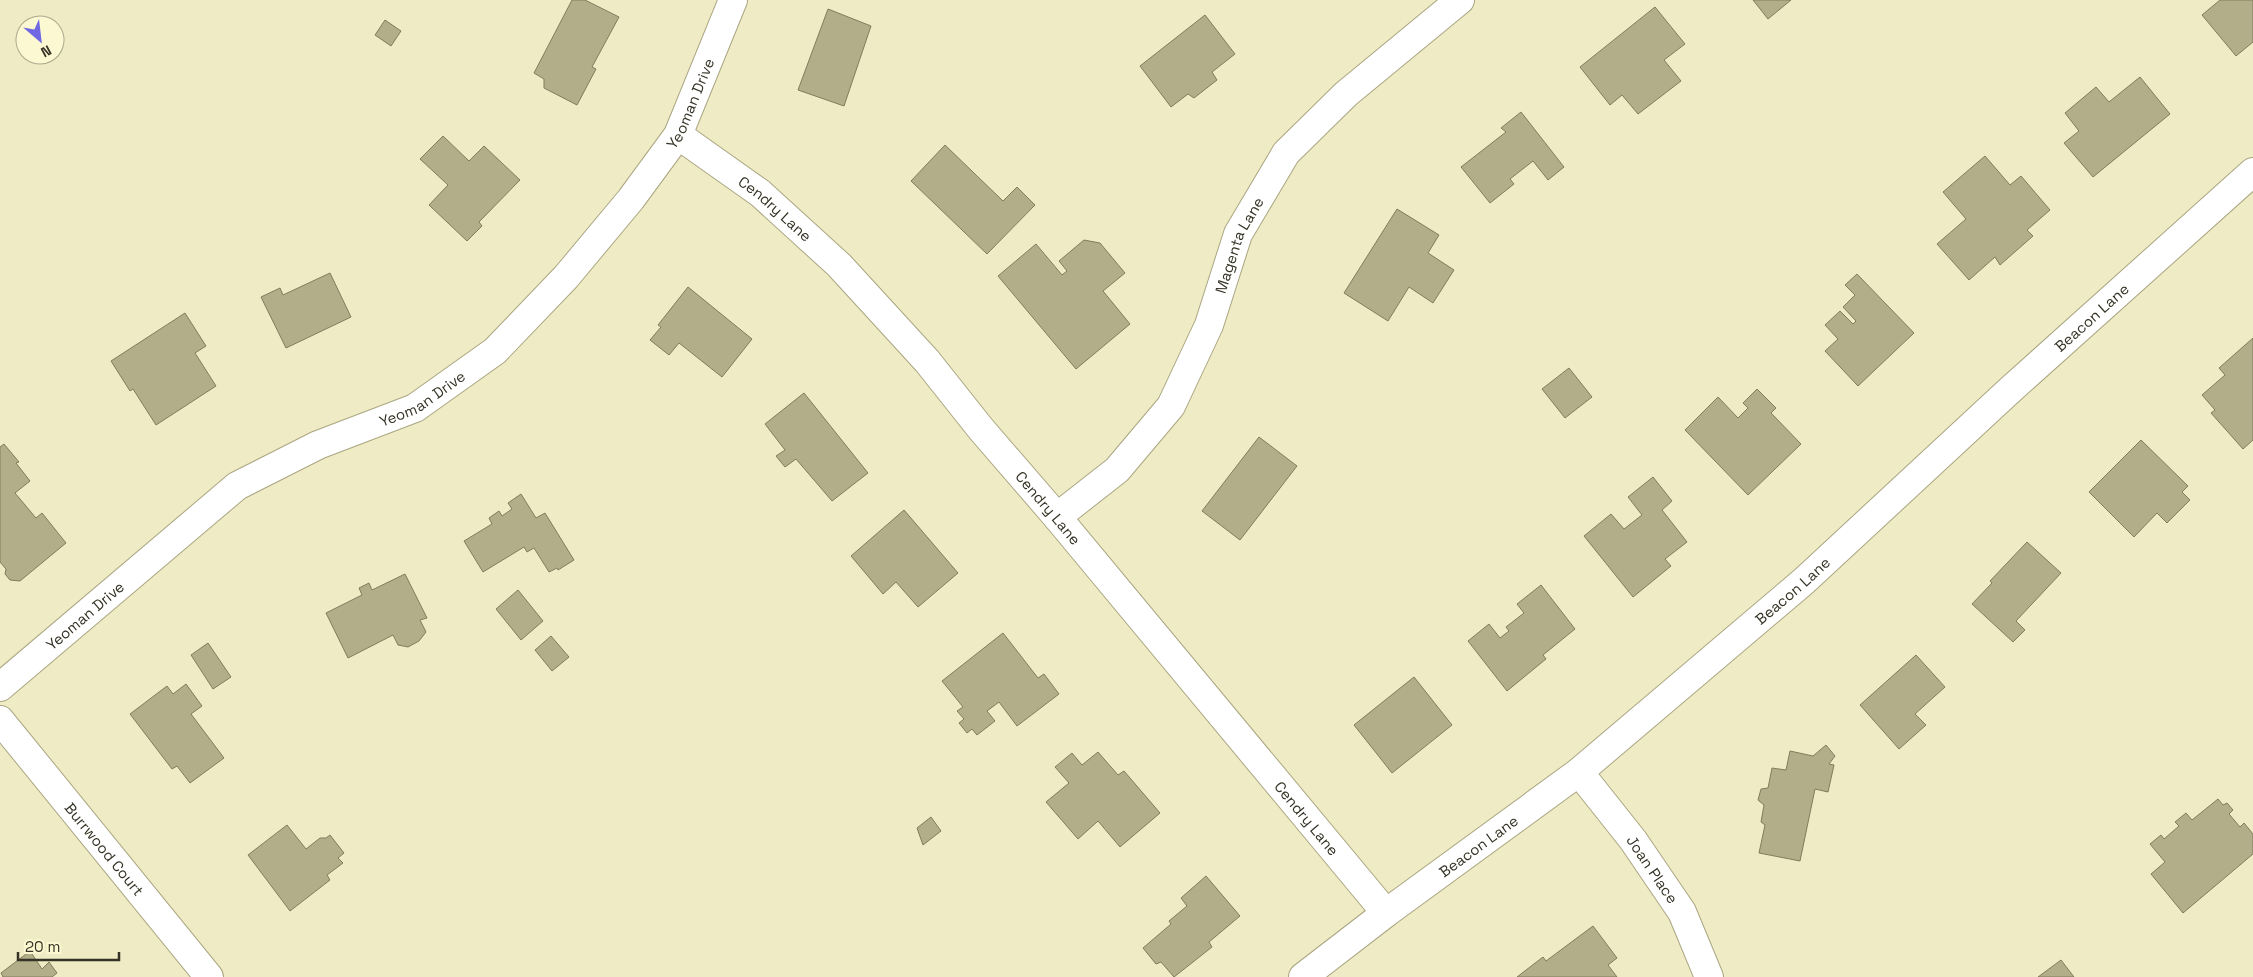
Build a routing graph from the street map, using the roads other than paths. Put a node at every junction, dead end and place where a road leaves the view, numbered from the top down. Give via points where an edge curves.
1 (733, 0) edge
2 (1460, 0) edge
3 (678, 135) junction
4 (2253, 172) edge
5 (1057, 517) junction
6 (0, 686) edge
7 (0, 720) edge
8 (1579, 772) junction
9 (1386, 913) junction
10 (209, 977) edge
11 (1303, 977) edge
12 (1709, 977) edge

1 - 3 street, Yeoman Drive
2 - 5 street, Magenta Lane via 1346,94 1286,153 1238,234 1209,325 1171,406 1118,470
3 - 5 street, Cendry Lane via 760,193 839,265 927,361
3 - 6 street, Yeoman Drive via 631,199 566,277 495,351 415,408 318,445 237,486
4 - 8 street, Beacon Lane via 1804,581
5 - 9 street, Cendry Lane
7 - 10 street, Burrwood Court
8 - 9 street, Beacon Lane
8 - 12 street, Joan Place via 1633,840 1682,912
9 - 11 street, Beacon Lane

